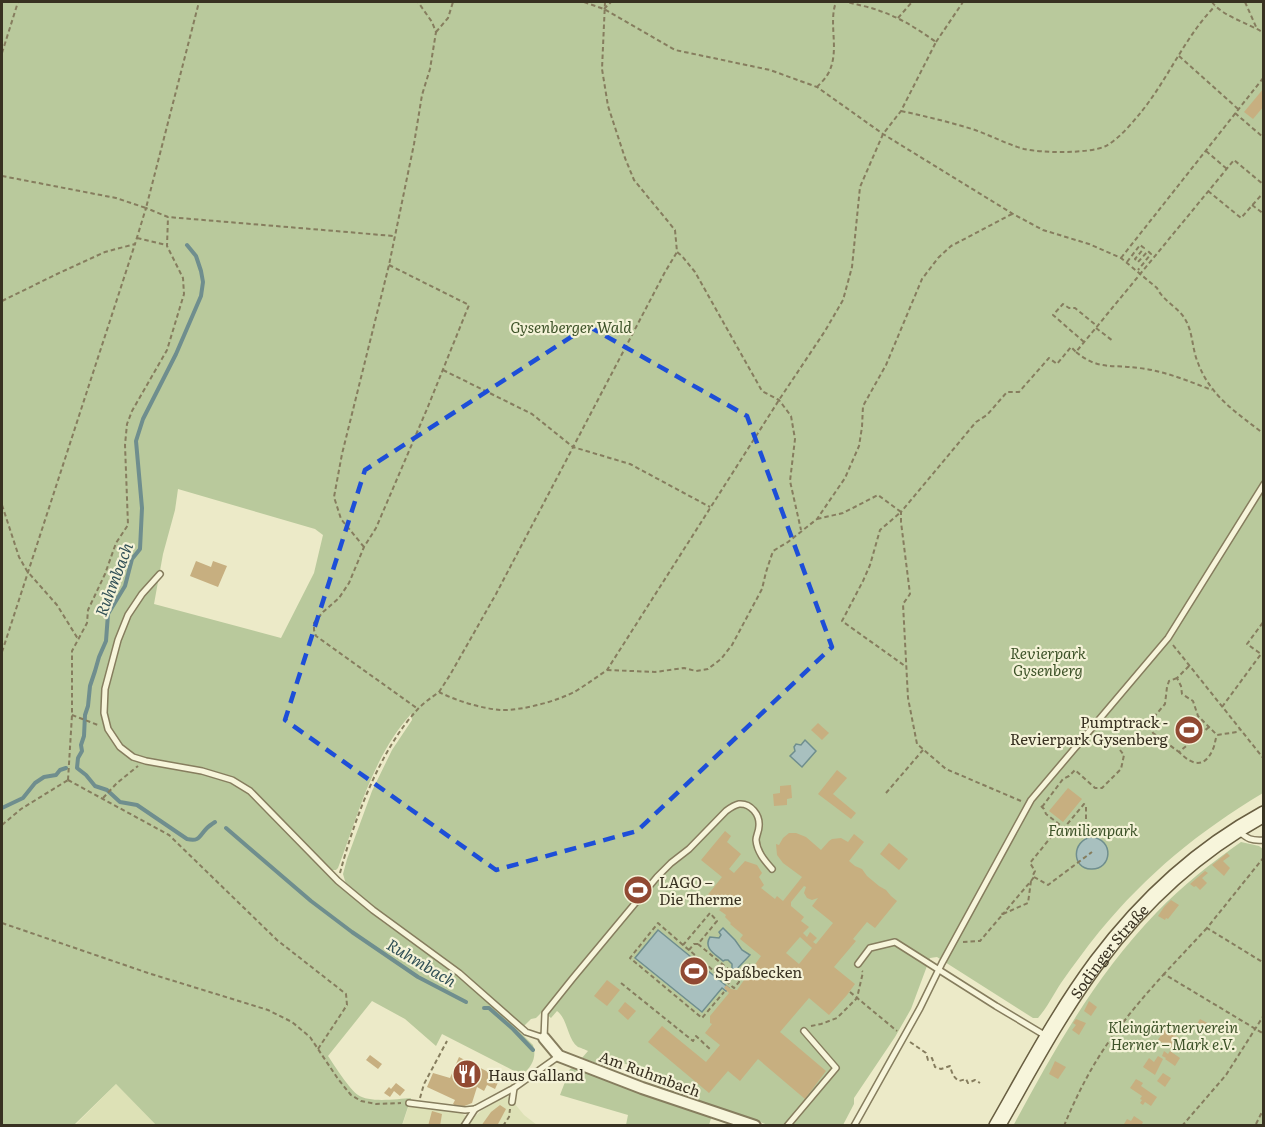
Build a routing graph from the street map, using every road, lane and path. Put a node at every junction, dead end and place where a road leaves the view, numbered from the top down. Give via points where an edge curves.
1 (18, 2) edge
2 (199, 2) edge
3 (418, 2) edge
4 (453, 2) edge
5 (585, 2) edge
6 (605, 2) edge
7 (611, 2) edge
8 (836, 2) edge
9 (847, 2) edge
10 (912, 2) edge
11 (963, 2) edge
12 (1212, 2) edge
13 (1245, 2) edge
14 (858, 3) edge
15 (1215, 6) junction
16 (604, 9) junction
17 (897, 18) junction
18 (1257, 29) junction
19 (436, 32) junction
20 (1263, 33) edge
21 (936, 42) junction
22 (2, 53) edge
23 (1179, 56) junction
24 (1263, 77) edge
25 (817, 87) junction
26 (1238, 109) junction
27 (901, 111) junction
28 (1235, 113) junction
29 (883, 134) junction
30 (1263, 138) edge
31 (1205, 151) junction
32 (1227, 169) junction
33 (2, 176) edge
34 (1263, 184) edge
35 (1208, 191) junction
36 (1263, 192) edge
37 (1252, 205) junction
38 (146, 208) junction
39 (1013, 214) junction
40 (1263, 214) edge
41 (168, 217) junction
42 (394, 236) junction
43 (137, 238) junction
44 (135, 244) junction
45 (168, 246) junction
46 (678, 252) junction
47 (1121, 258) junction
48 (1127, 262) junction
49 (389, 265) junction
50 (1138, 272) junction
51 (2, 301) edge
52 (1097, 327) junction
53 (1113, 340) dead end
54 (1084, 342) junction
55 (1076, 352) junction
56 (443, 370) junction
57 (1212, 390) junction
58 (779, 400) junction
59 (1263, 434) edge
60 (573, 447) junction
61 (1263, 484) edge
62 (2, 505) edge
63 (710, 507) junction
64 (902, 512) junction
65 (817, 519) junction
66 (802, 531) junction
67 (364, 547) junction
68 (27, 571) junction
69 (160, 574) dead end
70 (1263, 621) edge
71 (1167, 638) junction
72 (78, 639) junction
73 (2, 652) edge
74 (1189, 666) junction
75 (906, 667) junction
76 (607, 670) junction
77 (1177, 678) junction
78 (439, 692) junction
79 (1222, 707) junction
80 (418, 709) junction
81 (72, 715) junction
82 (95, 724) dead end
83 (1209, 727) junction
84 (1240, 729) junction
85 (1217, 735) junction
86 (922, 750) junction
87 (1120, 750) dead end
88 (1179, 752) junction
89 (1263, 759) edge
90 (146, 761) junction
91 (68, 780) junction
92 (886, 793) dead end
93 (103, 798) junction
94 (1030, 802) junction
95 (1042, 807) junction
96 (1263, 814) edge
97 (2, 825) edge
98 (1061, 825) junction
99 (1086, 827) dead end
100 (1237, 830) junction
101 (1263, 840) edge
102 (1092, 852) dead end
103 (1263, 857) edge
104 (772, 869) dead end
105 (1034, 877) junction
106 (338, 881) junction
107 (1031, 881) junction
108 (1012, 910) junction
109 (1002, 913) junction
110 (1012, 916) dead end
111 (2, 922) edge
112 (1207, 928) junction
113 (955, 940) junction
114 (698, 944) junction
115 (683, 945) junction
116 (689, 950) junction
117 (1263, 963) edge
118 (750, 964) dead end
119 (858, 964) joint
120 (939, 970) junction
121 (1164, 974) junction
122 (739, 978) junction
123 (621, 983) dead end
124 (724, 992) dead end
125 (850, 992) dead end
126 (857, 998) junction
127 (1263, 1015) edge
128 (1255, 1029) junction
129 (804, 1031) joint
130 (899, 1033) dead end
131 (1263, 1034) edge
132 (1047, 1036) junction
133 (544, 1038) junction
134 (907, 1038) dead end
135 (447, 1041) dead end
136 (318, 1049) junction
137 (711, 1050) dead end
138 (559, 1056) junction
139 (980, 1083) dead end
140 (514, 1088) junction
141 (512, 1102) joint
142 (396, 1103) dead end
143 (409, 1103) dead end
144 (418, 1103) junction
145 (1263, 1108) edge
146 (475, 1109) junction
147 (1256, 1124) edge
148 (464, 1125) edge
149 (503, 1125) edge
150 (755, 1125) edge
151 (787, 1125) edge
152 (854, 1125) edge
153 (997, 1125) edge
154 (1064, 1125) edge
155 (1182, 1125) edge

1 - 22 path
2 - 38 path
3 - 19 path
4 - 19 path via 448,18
5 - 16 path
6 - 16 path
7 - 16 path
8 - 25 path via 835,48 829,73
9 - 14 path
10 - 17 path
11 - 21 path
12 - 15 path
13 - 18 path
14 - 17 path
15 - 18 path
15 - 23 path
16 - 25 path via 675,50 770,70
16 - 46 path via 602,69 608,106 634,180 675,230
17 - 21 path
18 - 20 path
19 - 42 path
21 - 27 path
23 - 26 path
23 - 27 path via 1141,112 1116,139 1092,150 1024,149 963,126
24 - 26 path
25 - 29 path
26 - 28 path
27 - 29 path
28 - 30 path
28 - 31 path
29 - 39 path
29 - 58 path via 860,187 852,267 843,300
31 - 32 path
31 - 47 path
32 - 34 path via 1234,160
32 - 35 path
33 - 38 path via 116,198
35 - 37 path via 1241,218
35 - 50 path
36 - 37 path
37 - 40 path
38 - 41 path
38 - 43 path
39 - 47 path via 1043,230
39 - 65 path via 951,246 922,279 886,364 863,406 860,446
41 - 42 path
41 - 45 path
42 - 49 path
43 - 44 path
43 - 45 path
44 - 51 path via 105,252
44 - 68 path
45 - 72 path via 183,278 184,294 167,350 127,424 128,525 116,543
46 - 58 path via 694,272 762,391
46 - 60 path
47 - 48 path
48 - 50 path
48 - 50 path via 1140,245 1144,248 1135,259 1138,262 1148,251 1151,254
49 - 56 path via 469,305
49 - 67 path via 334,497 341,519
50 - 52 path via 1136,281
50 - 57 path via 1185,319 1197,362
52 - 53 path
52 - 54 path
52 - 54 path via 1075,308 1063,304 1053,315
54 - 55 path
55 - 57 path via 1086,361 1140,368
55 - 64 path via 1071,347 1057,364 1049,358 1019,392 1007,392 976,422
56 - 60 path via 532,414
56 - 67 path via 376,528
57 - 59 path
58 - 63 path
58 - 66 path via 791,416 795,439 790,481
60 - 63 path via 630,464
60 - 78 path
61 - 71 lane
62 - 68 path
63 - 76 path
64 - 65 path via 878,495 843,513
64 - 75 path via 910,594 903,604
64 - 75 path via 880,530 870,565 842,621
65 - 66 path
66 - 76 path via 773,551 762,589 732,645 708,669
67 - 80 path via 349,583 314,623 316,636
68 - 72 path via 57,605
68 - 73 path
69 - 90 lane via 128,615 105,688 108,729 120,747
70 - 79 path via 1247,644 1261,654
71 - 74 path
71 - 94 lane
72 - 81 path via 72,651
74 - 77 path
74 - 79 path
75 - 86 path via 908,698 917,744
76 - 78 path via 575,691 526,707 501,710 453,700
77 - 83 path via 1182,694 1193,700 1198,716
77 - 88 path via 1169,681 1165,704 1148,724 1153,733
78 - 80 path
79 - 84 path
80 - 106 path via 388,752 370,787
81 - 82 path
81 - 91 path
83 - 85 path
83 - 88 path
84 - 85 path
84 - 89 path
85 - 88 path via 1209,756 1198,764
86 - 92 path
86 - 94 path via 946,769
87 - 95 path via 1124,754 1121,769 1102,788 1095,788 1075,770
90 - 93 path
90 - 106 lane via 232,780 262,803
91 - 93 path
91 - 97 path
93 - 136 path via 169,835 278,940 346,994 347,1005
94 - 95 path
94 - 113 lane
95 - 98 path
96 - 100 main road, Sodinger Straße
98 - 99 path via 1064,828 1084,804
98 - 105 path via 1030,862
100 - 101 lane via 1247,838
100 - 132 main road, Sodinger Straße via 1202,853 1132,920 1098,960
102 - 105 path via 1048,885
103 - 112 path
104 - 133 lane via 763,860 756,840 756,813 741,804 726,811 657,878 573,978 545,1013
105 - 107 path
106 - 133 lane via 459,974 526,1032
107 - 108 path via 1028,903
107 - 109 path
108 - 109 path
108 - 110 path
109 - 113 path via 980,941
111 - 136 path via 268,1010 292,1022
112 - 117 path
112 - 121 path
113 - 120 lane
114 - 115 path via 717,921 710,913
114 - 116 path
114 - 122 path
115 - 116 path
115 - 124 path via 658,923 630,958 702,1018
116 - 122 path via 734,988
118 - 122 path
119 - 120 lane via 870,948 895,942
119 - 126 path via 863,972
120 - 132 lane
120 - 152 lane
121 - 128 path
121 - 154 path via 1114,1034
123 - 137 path via 693,1041 696,1036
125 - 126 path
126 - 129 path via 837,1018
126 - 130 path
127 - 128 path
128 - 131 path
128 - 155 path via 1226,1075
129 - 151 lane via 836,1068
132 - 153 main road, Sodinger Straße
133 - 138 street, Am Ruhmbach
134 - 139 path via 926,1053 928,1060 932,1058 935,1067 950,1066 957,1080
135 - 144 path
136 - 142 path via 351,1095 376,1104
138 - 140 lane
138 - 150 street, Am Ruhmbach
140 - 141 lane
140 - 146 lane
141 - 149 path
143 - 144 lane
144 - 146 lane
145 - 147 path
146 - 148 lane

